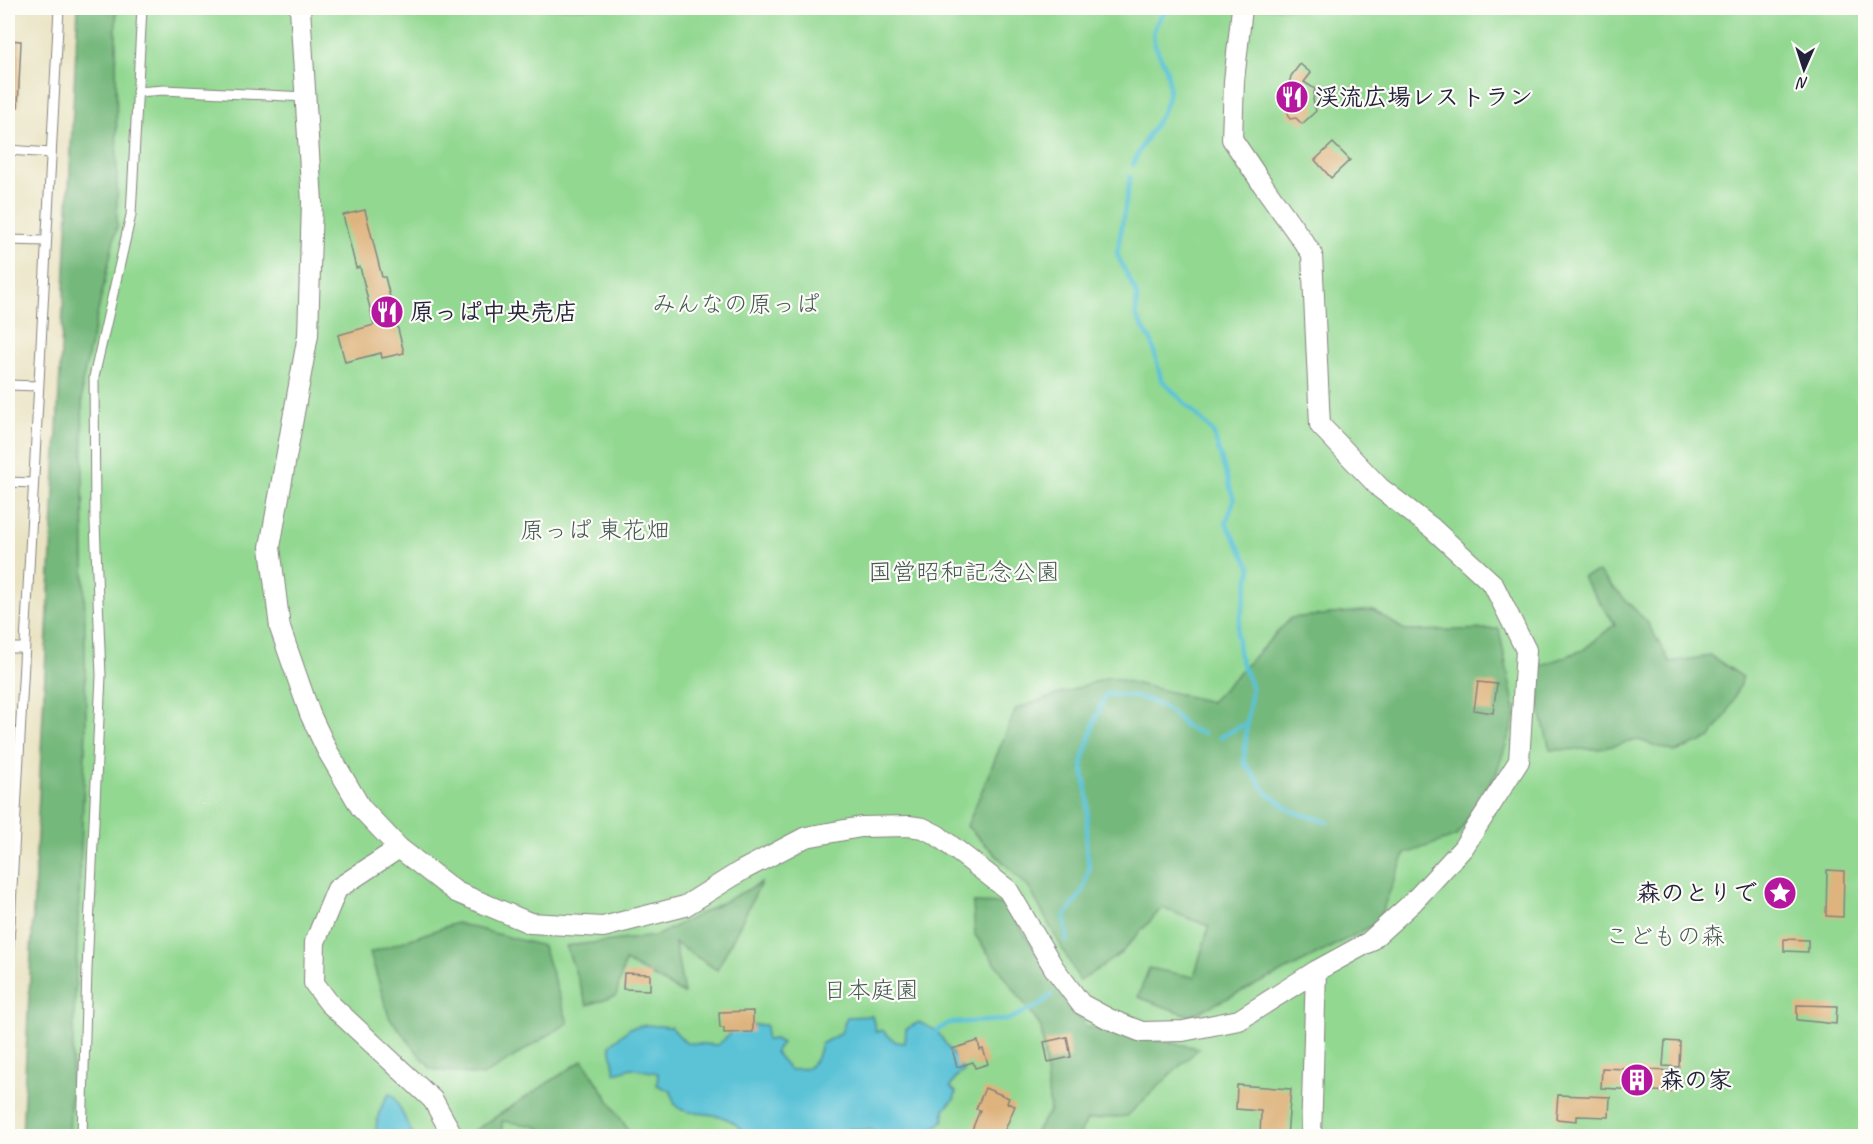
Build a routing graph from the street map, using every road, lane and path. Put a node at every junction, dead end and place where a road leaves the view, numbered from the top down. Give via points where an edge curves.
1 (59, 8) edge
2 (142, 8) edge
3 (300, 8) edge
4 (1242, 8) edge
5 (137, 92) junction
6 (306, 97) junction
7 (8, 150) edge
8 (51, 153) junction
9 (8, 240) edge
10 (46, 241) junction
11 (8, 385) edge
12 (38, 386) junction
13 (8, 482) edge
14 (33, 483) junction
15 (8, 648) edge
16 (24, 648) junction
17 (8, 739) edge
18 (20, 740) junction
19 (11, 834) edge
20 (399, 848) junction
21 (9, 924) edge
22 (8, 962) edge
23 (1316, 971) junction
24 (82, 1137) edge
25 (453, 1137) edge
26 (1311, 1137) edge

1 - 8 lane
2 - 5 lane
3 - 6 street
4 - 23 street via 1232,139 1312,254 1320,425 1380,488 1432,528 1493,584 1526,650 1519,760 1463,848 1369,942
5 - 6 lane
5 - 24 lane via 131,214 94,377 94,522 101,676
6 - 20 street via 312,202 308,335 270,547 280,628 327,750 362,808
7 - 8 lane
8 - 10 lane
9 - 10 lane
10 - 12 lane
11 - 12 lane
12 - 14 lane
13 - 14 lane
14 - 16 lane
15 - 16 lane
16 - 18 lane
17 - 18 lane
18 - 19 lane
19 - 21 lane
20 - 23 street via 456,892 530,923 603,927 685,906 806,837 861,827 909,826 937,835 1008,890 1054,968 1081,1004 1142,1032 1183,1031 1239,1020
20 - 25 street via 337,889 315,942 314,983 329,1003 433,1100
21 - 22 lane
23 - 26 street

